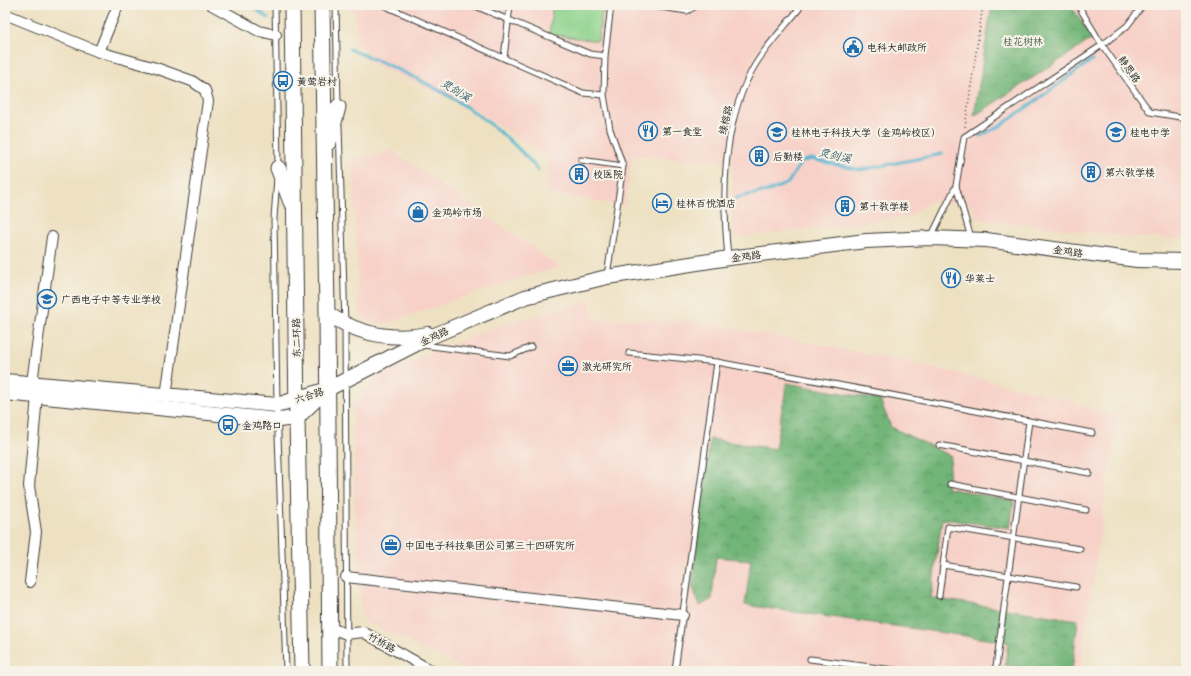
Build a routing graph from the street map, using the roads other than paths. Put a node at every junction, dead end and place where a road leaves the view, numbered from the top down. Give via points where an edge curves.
1 (118, 5) edge
2 (212, 5) edge
3 (275, 5) edge
4 (292, 5) edge
5 (322, 5) edge
6 (336, 5) edge
7 (383, 5) edge
8 (473, 5) edge
9 (510, 5) edge
10 (611, 5) edge
11 (647, 5) edge
12 (698, 5) edge
13 (800, 5) edge
14 (1078, 5) edge
15 (1143, 5) edge
16 (5, 14) edge
17 (509, 20) junction
18 (276, 34) junction
19 (1102, 45) junction
20 (99, 52) junction
21 (605, 56) junction
22 (504, 58) junction
23 (604, 96) junction
24 (338, 107) junction
25 (1186, 118) edge
26 (324, 156) junction
27 (581, 160) dead end
28 (623, 166) junction
29 (278, 168) junction
30 (956, 186) junction
31 (295, 212) junction
32 (52, 237) dead end
33 (931, 238) junction
34 (972, 239) junction
35 (729, 258) junction
36 (1186, 261) edge
37 (607, 277) junction
38 (327, 313) junction
39 (345, 325) junction
40 (444, 331) junction
41 (415, 344) junction
42 (531, 347) dead end
43 (629, 353) dead end
44 (717, 362) junction
45 (344, 380) junction
46 (5, 381) edge
47 (328, 389) junction
48 (36, 390) junction
49 (5, 393) edge
50 (166, 396) junction
51 (297, 400) junction
52 (277, 405) junction
53 (297, 418) junction
54 (278, 420) junction
55 (1029, 421) junction
56 (1092, 433) dead end
57 (939, 445) dead end
58 (1023, 461) junction
59 (1089, 473) dead end
60 (950, 484) dead end
61 (1019, 497) junction
62 (1086, 510) dead end
63 (1013, 538) junction
64 (1080, 549) dead end
65 (943, 565) junction
66 (1008, 576) junction
67 (346, 577) junction
68 (30, 582) dead end
69 (1076, 587) dead end
70 (938, 596) dead end
71 (683, 615) junction
72 (329, 627) junction
73 (346, 634) junction
74 (810, 659) dead end
75 (286, 671) edge
76 (302, 671) edge
77 (330, 671) edge
78 (347, 671) edge
79 (432, 671) edge
80 (675, 671) edge
81 (901, 671) edge
82 (992, 671) edge

1 - 20 street
2 - 18 street via 259,31
3 - 18 lane
4 - 31 main road, 东二环路
5 - 26 main road
6 - 24 lane
7 - 22 lane
8 - 17 lane
9 - 17 lane
10 - 21 lane
11 - 12 lane via 687,11
13 - 35 lane, 绿榕路 via 751,72 731,131 726,162 725,226
14 - 19 lane, 静思路
15 - 19 lane via 1127,26
16 - 20 street
17 - 21 lane via 590,54
17 - 22 lane
18 - 29 lane
19 - 25 lane, 静思路 via 1150,112
19 - 30 lane via 964,137
20 - 50 street via 192,81 205,90 208,101
21 - 23 lane
22 - 23 lane via 583,92
23 - 28 lane via 610,128
24 - 26 main road
24 - 39 lane
26 - 38 main road
27 - 28 lane
28 - 37 lane
29 - 31 main road
29 - 52 lane via 274,218
30 - 33 lane
30 - 34 lane
31 - 51 main road, 东二环路
32 - 48 street via 33,375
33 - 34 main road, 金鸡路
33 - 35 main road, 金鸡路 via 866,242
34 - 36 main road, 金鸡路 via 1137,260
35 - 37 main road, 金鸡路
37 - 40 main road, 金鸡路 via 525,297
38 - 39 main road
38 - 47 main road
39 - 40 main road via 365,333 387,336 422,335
39 - 45 lane
40 - 41 main road, 金鸡路
41 - 42 lane via 510,356
41 - 45 main road, 金鸡路
43 - 44 lane
44 - 55 lane
44 - 71 lane
45 - 47 main road, 金鸡路
45 - 67 lane
46 - 48 main road, 六合路
47 - 51 main road, 六合路
47 - 53 main road, 六合路
47 - 72 main road
48 - 49 main road, 六合路
48 - 50 main road, 六合路
48 - 54 main road, 六合路
48 - 68 street via 29,474 36,532
50 - 52 main road, 六合路
51 - 52 main road, 六合路
51 - 53 main road, 东二环路
52 - 54 lane
53 - 54 main road, 六合路
53 - 76 main road, 东二环路
54 - 75 lane
55 - 56 lane
55 - 58 lane
57 - 58 lane
58 - 59 lane
58 - 61 lane
60 - 61 lane
61 - 62 lane
61 - 63 lane
63 - 64 lane
63 - 65 lane via 948,527
63 - 66 lane
65 - 66 lane
65 - 70 lane
66 - 69 lane
66 - 82 lane via 996,667
67 - 71 street
67 - 73 lane
71 - 80 lane
72 - 73 street, 竹桥路
72 - 77 main road
73 - 78 lane
73 - 79 street, 竹桥路 via 363,632
74 - 81 lane

